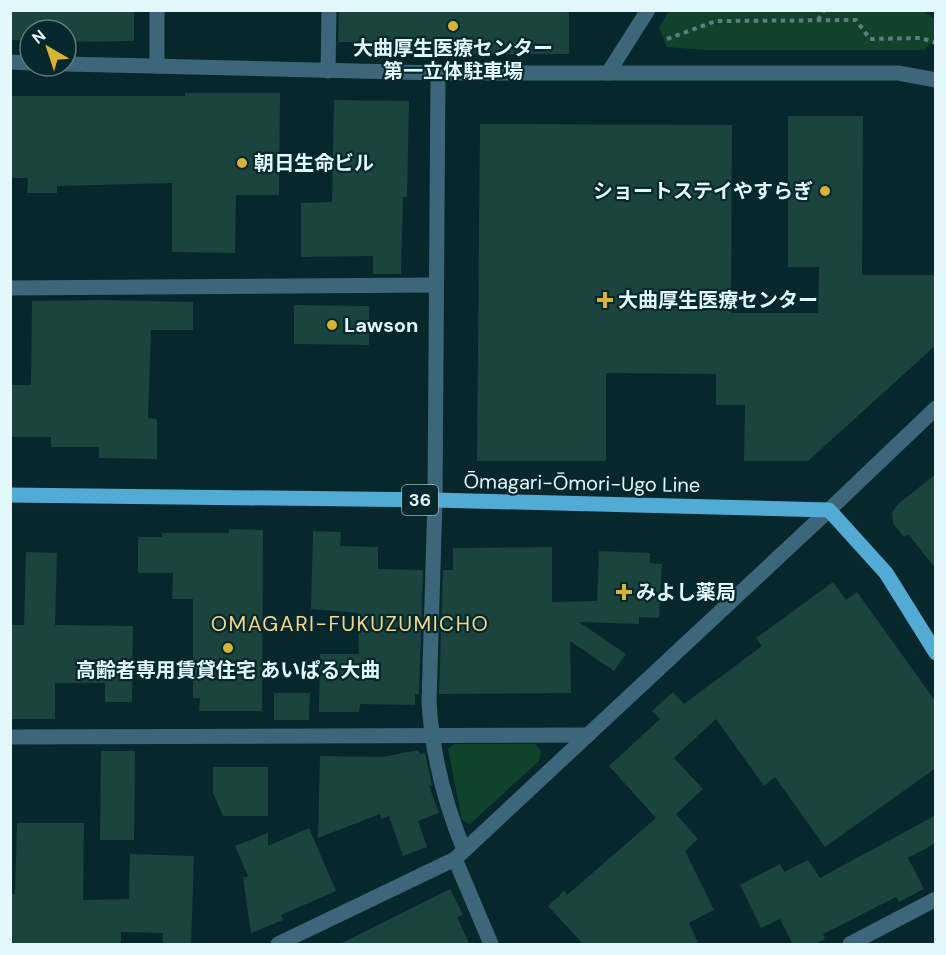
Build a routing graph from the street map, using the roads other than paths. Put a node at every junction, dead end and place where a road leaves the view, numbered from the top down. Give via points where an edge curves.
1 (157, 10) edge
2 (329, 10) edge
3 (648, 10) edge
4 (78, 64) edge
5 (157, 66) junction
6 (328, 71) junction
7 (438, 73) junction
8 (608, 73) junction
9 (935, 78) edge
10 (436, 285) junction
11 (10, 288) edge
12 (936, 408) edge
13 (10, 495) edge
14 (435, 500) junction
15 (829, 510) junction
16 (936, 653) edge
17 (431, 735) junction
18 (588, 735) junction
19 (10, 737) edge
20 (460, 854) junction
21 (936, 899) edge
22 (278, 945) edge
23 (491, 945) edge
24 (850, 945) edge

1 - 5 street
2 - 6 street
3 - 8 street
4 - 5 street
5 - 6 street
6 - 7 street
7 - 8 street
7 - 10 street
8 - 9 street via 898,73
10 - 11 street
10 - 14 street
12 - 15 street
13 - 14 main road, Ōmagari-Ōmori-Ugo Line / 36
14 - 15 main road, Ōmagari-Ōmori-Ugo Line / 36
14 - 17 street
15 - 16 main road via 886,573
15 - 18 street
17 - 18 street
17 - 19 street
17 - 20 street
18 - 20 street
20 - 22 street
20 - 23 street
21 - 24 street

